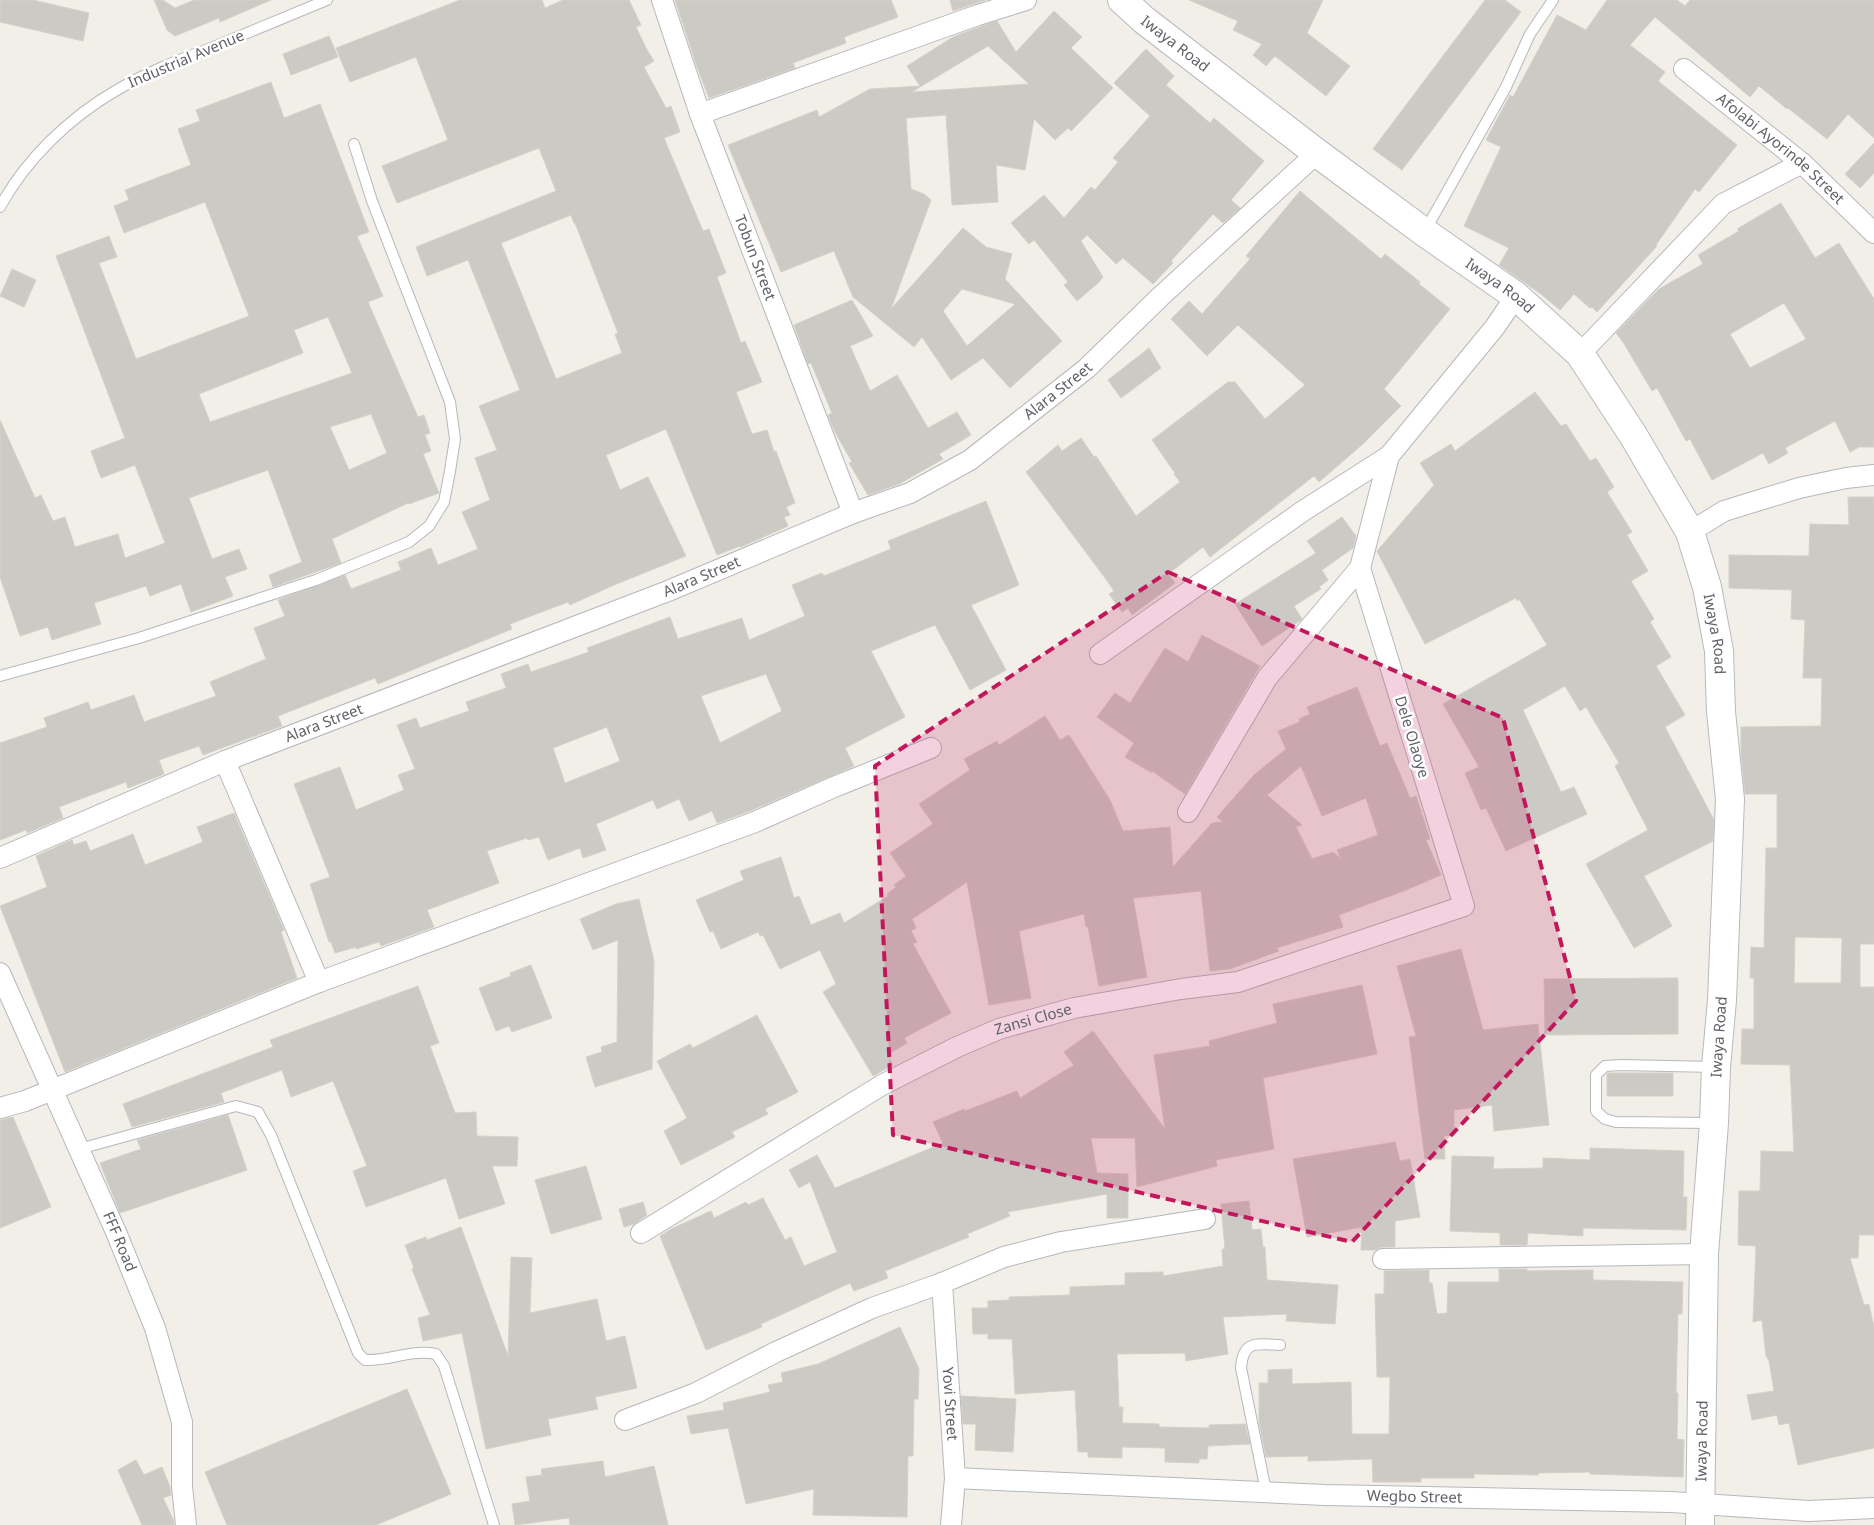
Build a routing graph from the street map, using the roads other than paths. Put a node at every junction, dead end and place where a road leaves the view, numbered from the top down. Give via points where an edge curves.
1 (327, 0) edge
2 (662, 0) edge
3 (1026, 0) edge
4 (1122, 0) edge
5 (1553, 0) edge
6 (1684, 69) dead end
7 (700, 114) junction
8 (354, 144) dead end
9 (1317, 153) junction
10 (1802, 163) junction
11 (0, 207) edge
12 (1424, 232) junction
13 (1874, 233) edge
14 (1516, 296) junction
15 (1580, 354) junction
16 (1389, 456) junction
17 (1874, 475) edge
18 (853, 513) junction
19 (1690, 532) junction
20 (1360, 568) junction
21 (1100, 654) dead end
22 (0, 676) edge
23 (931, 748) dead end
24 (225, 761) junction
25 (1188, 812) dead end
26 (0, 858) edge
27 (1464, 906) joint
28 (0, 973) edge
29 (319, 982) junction
30 (1716, 1067) junction
31 (53, 1089) junction
32 (0, 1108) edge
33 (1714, 1123) junction
34 (79, 1149) junction
35 (1205, 1218) dead end
36 (641, 1233) dead end
37 (1704, 1254) junction
38 (1383, 1259) dead end
39 (942, 1283) junction
40 (1280, 1345) dead end
41 (625, 1420) dead end
42 (955, 1478) junction
43 (1266, 1491) junction
44 (1874, 1508) edge
45 (1700, 1515) edge
46 (1808, 1518) edge
47 (186, 1525) edge
48 (494, 1525) edge
49 (951, 1525) edge

1 - 11 lane, Industrial Avenue via 157,69 116,90 72,121 35,156
2 - 7 street, Tobun Street
3 - 7 street
4 - 9 street, Iwaya Road
5 - 12 lane via 1530,34 1506,88
6 - 10 street, Afolabi Ayorinde Street
7 - 18 street, Tobun Street
8 - 22 lane via 372,201 450,402 455,439 450,471 444,502 429,526 409,542 316,580 139,638
9 - 12 street, Iwaya Road
9 - 18 street, Alara Street via 1086,369 1020,422 970,460 910,493
10 - 13 street, Afolabi Ayorinde Street
10 - 15 street via 1724,204
12 - 14 street, Iwaya Road
14 - 15 street, Iwaya Road
14 - 16 street
15 - 19 street, Iwaya Road via 1633,435
16 - 20 street
16 - 21 street
17 - 19 street via 1799,488 1724,511
18 - 24 street, Alara Street via 668,591
19 - 30 street, Iwaya Road via 1707,587 1719,651 1721,712 1730,799
20 - 25 street via 1267,678
20 - 27 street, Dele Olaoye
23 - 29 street via 754,822
24 - 26 street, Alara Street
24 - 29 street
27 - 36 street, Zansi Close via 1238,982 1074,1008 999,1029 882,1086
28 - 31 street, FFF Road
29 - 31 street
30 - 33 street, Iwaya Road
30 - 33 lane via 1605,1066 1596,1075 1596,1111 1605,1119 1616,1122
31 - 32 street
31 - 34 street, FFF Road
33 - 37 street, Iwaya Road
34 - 47 street, FFF Road via 155,1328 182,1422
34 - 48 lane via 236,1106 258,1112 358,1353 365,1360 379,1361 422,1351 436,1354 444,1366
35 - 39 street via 1061,1242 1004,1257
37 - 38 street
37 - 45 street, Iwaya Road
39 - 41 street via 872,1308 696,1392
39 - 42 street, Yovi Street
40 - 43 lane via 1258,1344 1242,1355 1241,1368
42 - 43 street, Wegbo Street
42 - 49 street, Yovi Street
43 - 45 street, Wegbo Street via 1671,1502
44 - 46 street, Wegbo Street
45 - 46 street, Wegbo Street

